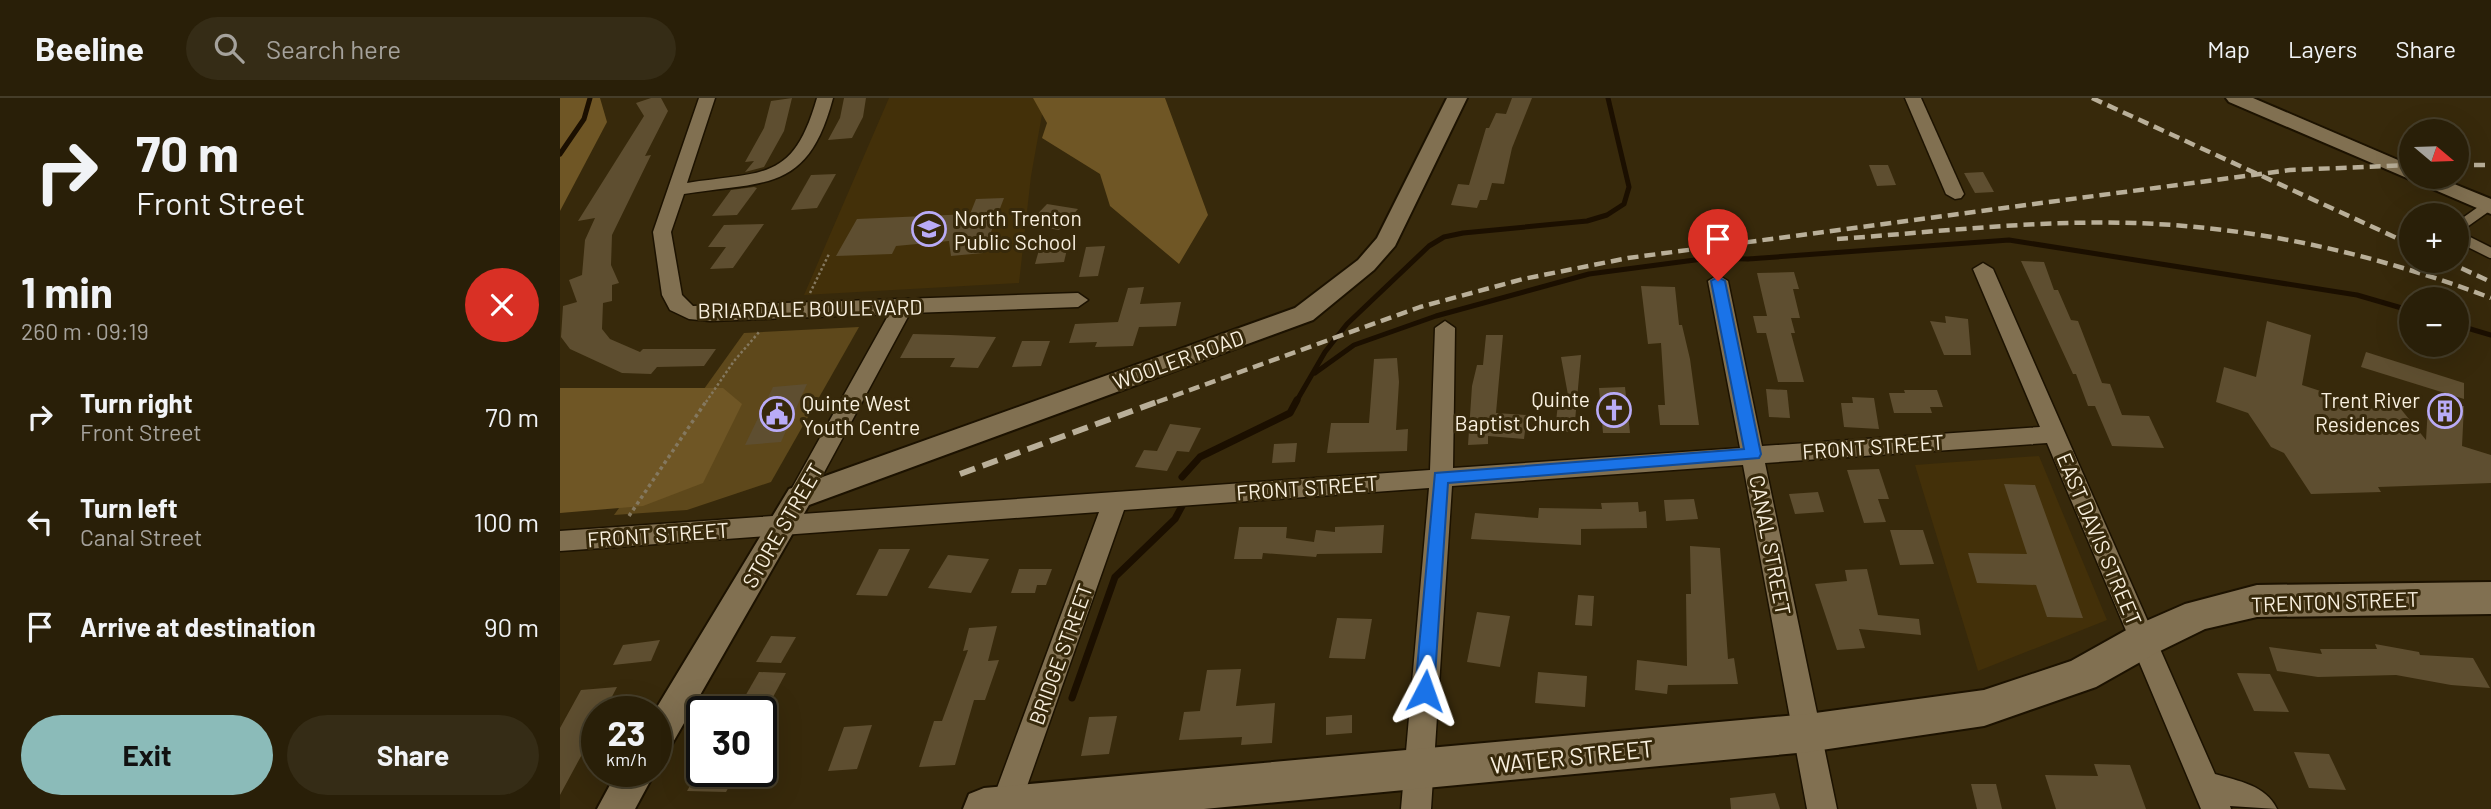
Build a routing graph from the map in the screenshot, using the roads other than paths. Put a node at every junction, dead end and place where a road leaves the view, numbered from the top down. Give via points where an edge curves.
1 (707, 98) edge
2 (825, 98) edge
3 (1457, 98) edge
4 (1913, 98) edge
5 (2236, 98) edge
6 (2399, 168) edge
7 (2448, 189) edge
8 (676, 190) junction
9 (1955, 194) dead end
10 (2490, 206) edge
11 (2469, 220) edge
12 (2469, 242) edge
13 (2491, 253) edge
14 (1983, 269) dead end
15 (1718, 281) dead end
16 (1078, 300) dead end
17 (903, 307) junction
18 (1445, 328) dead end
19 (2054, 434) junction
20 (1753, 454) junction
21 (1441, 478) junction
22 (799, 497) junction
23 (1115, 501) junction
24 (784, 525) junction
25 (560, 541) edge
26 (2491, 598) edge
27 (2144, 640) junction
28 (672, 713) edge
29 (1808, 733) junction
30 (628, 787) edge
31 (1417, 790) edge
32 (2211, 797) edge
33 (995, 808) edge
34 (615, 809) edge
35 (1822, 809) edge
36 (2262, 809) edge

1 - 8 street, BRIARDALE BOULEVARD
2 - 8 street via 807,147 786,169
3 - 22 street, WOOLER ROAD via 1387,241 1366,265 1304,314
4 - 9 street
5 - 6 street
7 - 10 street
8 - 17 street, BRIARDALE BOULEVARD via 662,232 672,295 677,305 689,312
10 - 11 lane
12 - 13 lane
14 - 19 street, EAST DAVIS STREET
15 - 20 street, CANAL STREET
16 - 17 street, BRIARDALE BOULEVARD
17 - 22 street, STORE STREET
18 - 21 street
19 - 20 street, FRONT STREET
19 - 27 street, EAST DAVIS STREET
20 - 21 street, FRONT STREET
20 - 29 street, CANAL STREET
21 - 23 street, FRONT STREET
21 - 31 street
22 - 24 street, STORE STREET
23 - 24 street, FRONT STREET
23 - 33 street, BRIDGE STREET
24 - 25 street, FRONT STREET
24 - 28 street, STORE STREET
26 - 27 main road, TRENTON STREET via 2257,601 2198,615
27 - 29 main road, WATER STREET via 2082,675 1984,708
27 - 32 street, EAST DAVIS STREET
29 - 31 main road, WATER STREET
29 - 35 street, CANAL STREET
30 - 34 street
31 - 33 main road, WATER STREET
32 - 36 street via 2250,799

